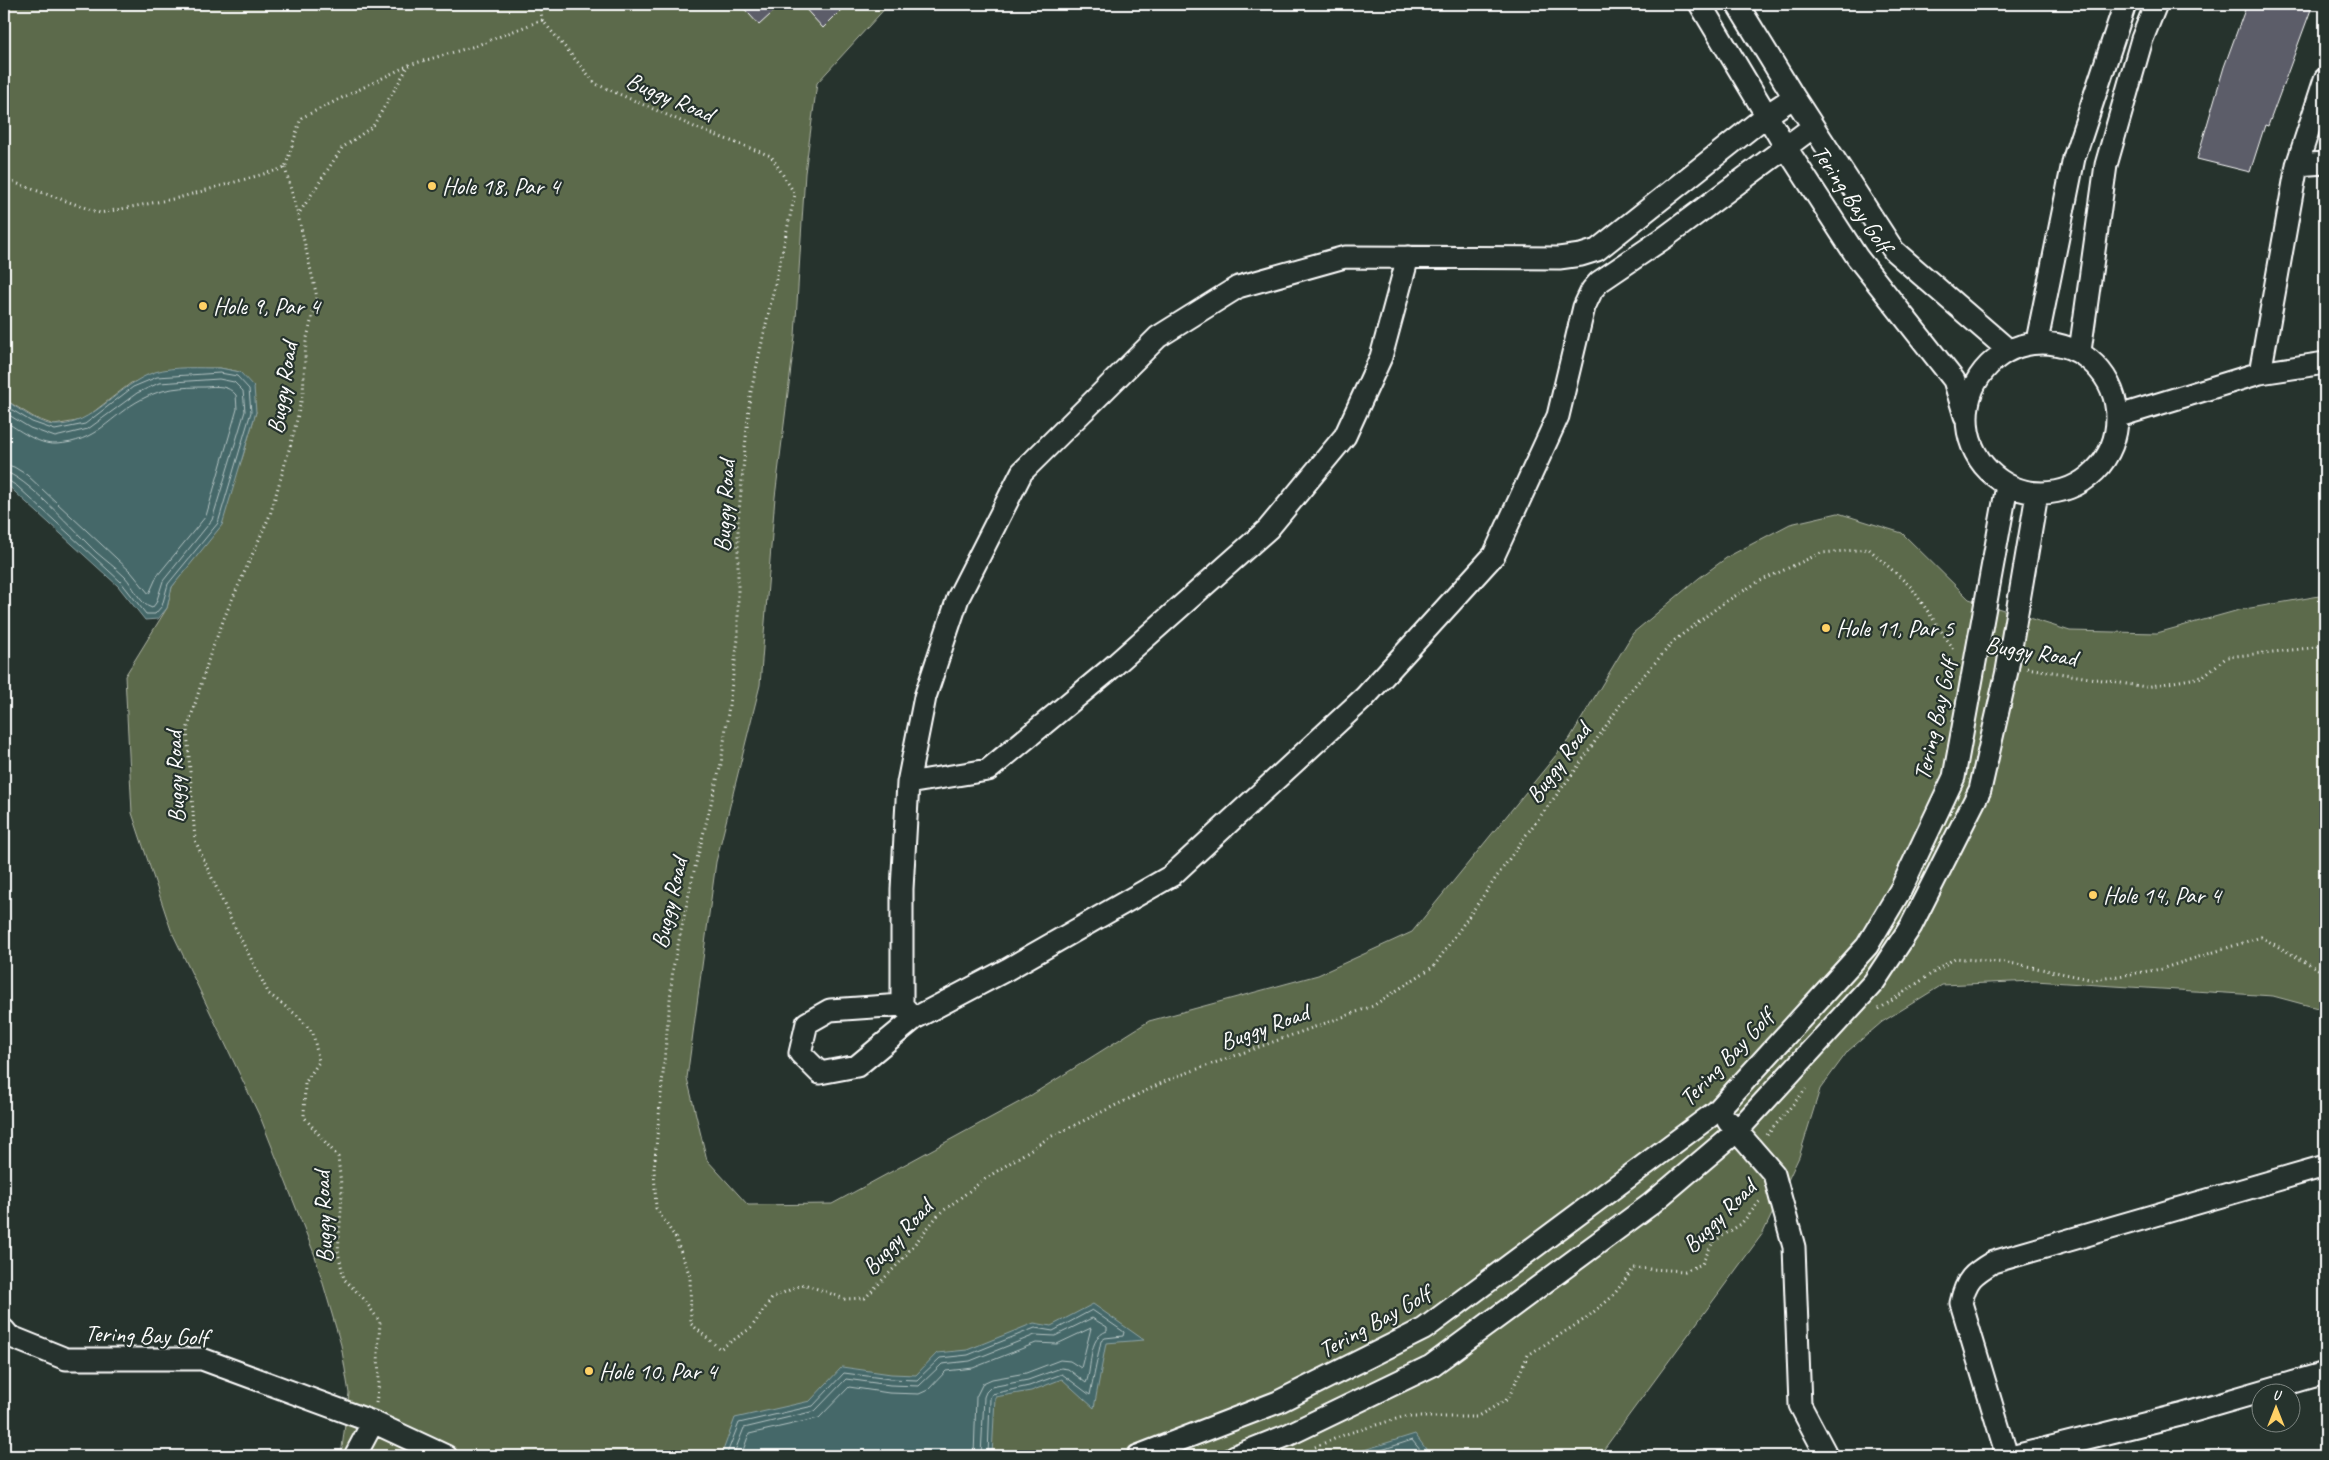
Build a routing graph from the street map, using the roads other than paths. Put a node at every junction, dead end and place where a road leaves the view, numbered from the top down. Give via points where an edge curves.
1 (1700, 4) edge
2 (1737, 4) edge
3 (2125, 4) edge
4 (2156, 4) edge
5 (2325, 78) edge
6 (1794, 97) junction
7 (1767, 115) junction
8 (1813, 127) junction
9 (1785, 146) junction
10 (2325, 163) edge
11 (2297, 165) junction
12 (1408, 258) junction
13 (2037, 341) junction
14 (2007, 349) junction
15 (2080, 351) junction
16 (2325, 363) edge
17 (2260, 373) junction
18 (1964, 416) junction
19 (2119, 416) junction
20 (2007, 486) junction
21 (2037, 494) junction
22 (908, 783) junction
23 (908, 1012) junction
24 (1718, 1111) junction
25 (1737, 1131) junction
26 (2325, 1166) edge
27 (4, 1330) edge
28 (2325, 1373) edge
29 (373, 1422) junction
30 (355, 1456) edge
31 (446, 1456) edge
32 (1138, 1456) edge
33 (1235, 1456) edge
34 (1827, 1456) edge
35 (2006, 1456) edge
36 (2015, 1456) edge

1 - 7 street, Tering Bay Golf
2 - 6 street, Tering Bay Golf
3 - 13 street via 2074,158
4 - 15 street via 2142,40 2106,165
5 - 11 street
6 - 7 street
6 - 8 street, Tering Bay Golf
7 - 9 street, Tering Bay Golf
7 - 12 street via 1597,250 1581,256 1559,258
8 - 9 street
8 - 14 street, Tering Bay Golf via 1894,251
9 - 18 street, Tering Bay Golf via 1857,258 1954,380
9 - 23 street via 1592,290 1584,307 1558,416 1494,555 1364,697 1171,876 1008,969
10 - 11 street
11 - 17 street
12 - 22 street via 1381,357 1344,436 1268,529 1108,671 988,770
12 - 22 street via 1344,258 1238,287 1158,337 1022,472 958,598 925,697
13 - 14 street
13 - 15 street
14 - 18 street via 1976,377
15 - 19 street via 2108,378
16 - 17 street
17 - 19 street
18 - 20 street, Tering Bay Golf via 1976,457
19 - 21 street, Tering Bay Golf via 2108,457 2078,485
20 - 21 street, Tering Bay Golf
20 - 24 street, Tering Bay Golf via 1954,777 1901,889 1867,946
21 - 25 street via 2008,665 1980,790 1911,926 1874,982
22 - 23 street via 902,889
23 - 23 street via 857,1066 820,1072 800,1053 807,1023 830,1010
24 - 25 street
24 - 32 street, Tering Bay Golf via 1424,1329 1278,1402
25 - 33 street via 1651,1204 1431,1366 1288,1435
25 - 34 street via 1774,1174 1777,1183 1794,1246 1800,1405
26 - 35 street via 1993,1262 1974,1273 1964,1286 1960,1303
27 - 29 street, Tering Bay Golf via 9,1336 66,1359 202,1359
28 - 36 street via 2180,1415
29 - 30 street
29 - 31 street, Tering Bay Golf

